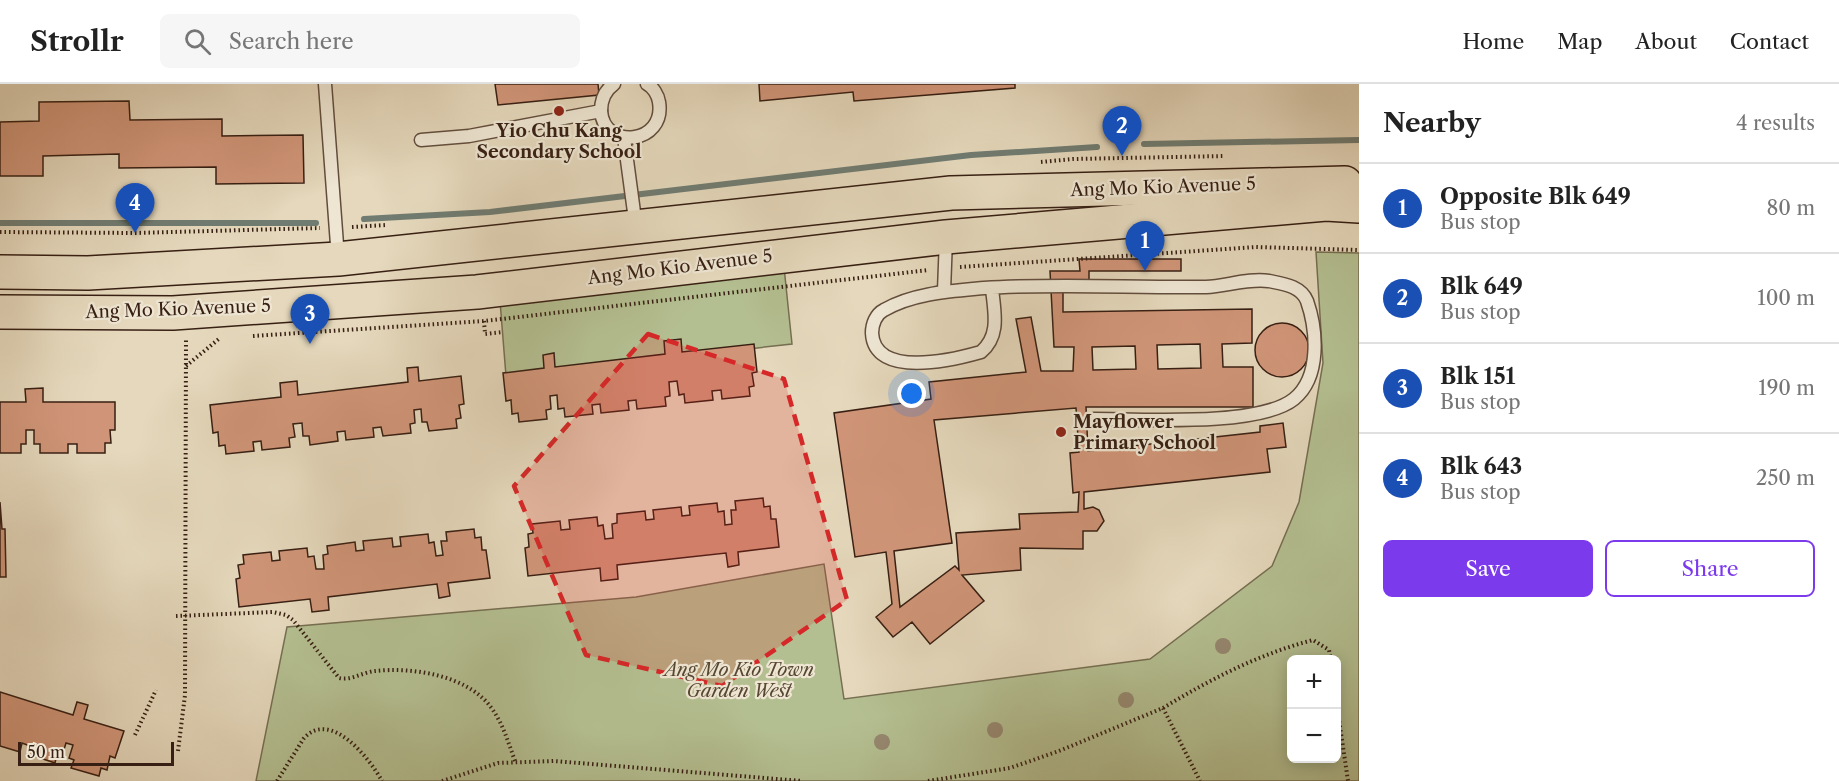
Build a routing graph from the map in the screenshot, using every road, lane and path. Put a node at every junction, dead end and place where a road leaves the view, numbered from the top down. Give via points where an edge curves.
1 (326, 84) edge
2 (614, 84) edge
3 (647, 84) edge
4 (601, 111) junction
5 (624, 138) junction
6 (421, 140) dead end
7 (1359, 183) edge
8 (1214, 200) junction
9 (1359, 206) edge
10 (634, 217) junction
11 (946, 237) junction
12 (1259, 247) dead end
13 (1359, 250) edge
14 (338, 259) junction
15 (0, 272) edge
16 (992, 288) junction
17 (944, 291) junction
18 (0, 312) edge
19 (484, 321) dead end
20 (503, 332) dead end
21 (220, 338) dead end
22 (186, 339) dead end
23 (186, 366) junction
24 (1094, 419) dead end
25 (185, 615) junction
26 (176, 616) dead end
27 (1330, 655) edge
28 (156, 690) dead end
29 (1163, 708) junction
30 (1337, 709) edge
31 (135, 735) dead end
32 (178, 751) dead end
33 (515, 761) junction
34 (277, 781) edge
35 (382, 781) edge
36 (441, 781) edge
37 (802, 781) edge
38 (928, 781) edge
39 (1200, 781) edge
40 (1348, 781) edge

1 - 14 lane
2 - 4 lane via 601,102
3 - 5 lane via 659,99 660,115 653,128 640,137
4 - 5 lane via 610,131
4 - 6 lane via 470,136
5 - 10 lane
7 - 8 main road, Ang Mo Kio Avenue 5
8 - 9 main road, Ang Mo Kio Avenue 5
8 - 10 main road, Ang Mo Kio Avenue 5 via 951,193
8 - 11 main road, Ang Mo Kio Avenue 5
10 - 14 main road, Ang Mo Kio Avenue 5
11 - 17 lane
11 - 18 main road, Ang Mo Kio Avenue 5 via 477,292 172,313
12 - 13 path
14 - 15 main road, Ang Mo Kio Avenue 5 via 88,273
16 - 17 lane
16 - 17 lane via 995,329 989,345 981,352 906,363 879,353 872,332 880,312
16 - 24 lane via 1209,287 1266,281 1293,286 1304,295 1314,327 1313,366 1295,398 1267,412 1218,418
19 - 20 path via 485,334
21 - 23 path
22 - 23 path
23 - 25 path
25 - 26 path
25 - 32 path via 185,695
25 - 33 path via 273,612 293,620 339,678 345,680 374,671 402,671 429,673 467,686 489,705 501,723
27 - 29 path via 1329,650 1313,640 1301,643 1251,660
28 - 31 path
29 - 38 path via 1010,768
29 - 39 path
30 - 40 path
33 - 36 path
33 - 37 path via 670,768
34 - 35 path via 304,738 324,730 351,741

